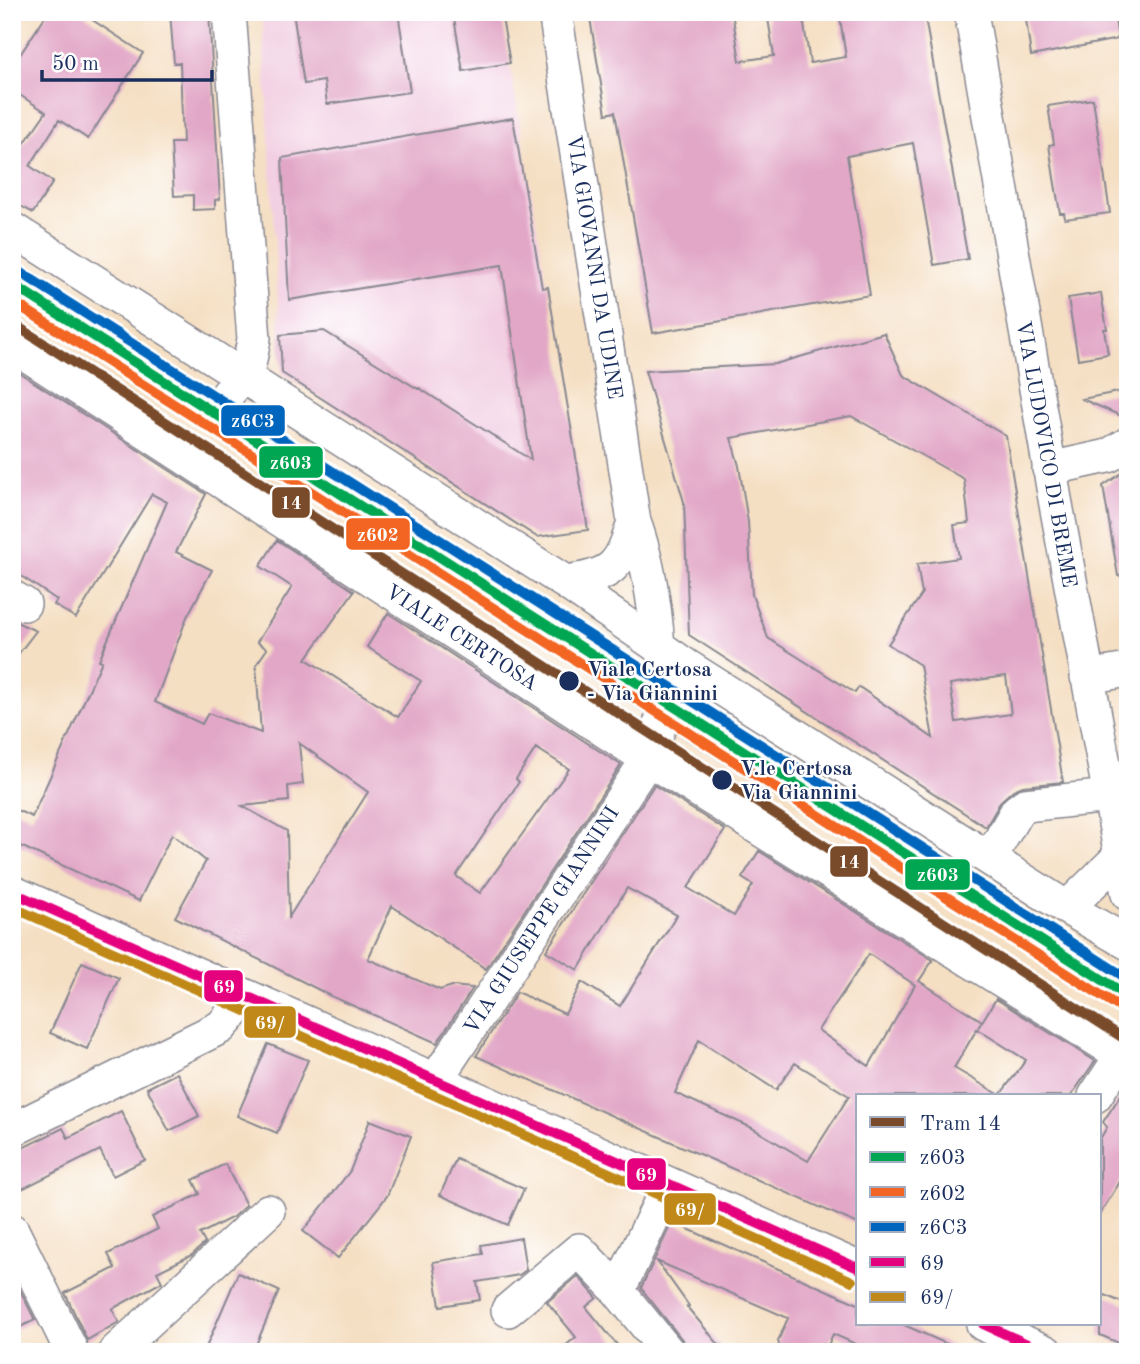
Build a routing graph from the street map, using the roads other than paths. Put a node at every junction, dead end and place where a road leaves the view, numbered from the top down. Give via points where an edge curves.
1 (229, 12) edge
2 (555, 12) edge
3 (971, 12) edge
4 (12, 229) edge
5 (12, 284) edge
6 (12, 345) edge
7 (243, 376) junction
8 (214, 413) junction
9 (1128, 444) edge
10 (1049, 469) junction
11 (634, 522) junction
12 (565, 582) junction
13 (658, 647) junction
14 (688, 667) junction
15 (1128, 670) edge
16 (1087, 677) junction
17 (667, 704) junction
18 (648, 759) junction
19 (1109, 796) junction
20 (1120, 856) junction
21 (990, 858) junction
22 (12, 892) edge
23 (1128, 893) edge
24 (1067, 908) junction
25 (1128, 943) edge
26 (1128, 996) edge
27 (247, 997) junction
28 (1126, 1054) edge
29 (435, 1081) junction
30 (1097, 1094) edge
31 (12, 1129) edge
32 (669, 1184) junction
33 (268, 1211) dead end
34 (12, 1230) edge
35 (856, 1265) edge
36 (618, 1291) junction
37 (508, 1311) dead end
38 (988, 1326) edge
39 (72, 1352) edge
40 (115, 1352) edge
41 (668, 1352) edge
42 (1046, 1352) edge

1 - 7 street via 254,339
2 - 11 street, VIA GIOVANNI DA UDINE
3 - 10 street, VIA LUDOVICO DI BREME
4 - 7 street
5 - 8 main road
6 - 18 street, VIALE CERTOSA
7 - 8 street
7 - 12 street
8 - 17 main road
9 - 10 street via 1108,456
10 - 16 street, VIA LUDOVICO DI BREME
11 - 12 street, VIA GIOVANNI DA UDINE via 625,553 612,567 593,578
11 - 13 street, VIA GIOVANNI DA UDINE via 645,554
12 - 13 street
13 - 14 street
14 - 17 street, VIA GIUSEPPE GIANNINI
14 - 21 street
15 - 16 street
16 - 19 street, VIA LUDOVICO DI BREME
17 - 18 street, VIA GIUSEPPE GIANNINI
17 - 26 main road
18 - 28 street, VIALE CERTOSA
18 - 29 street, VIA GIUSEPPE GIANNINI
19 - 20 street, VIA LUDOVICO DI BREME
19 - 21 street via 1025,805
20 - 23 street, VIA LUDOVICO DI BREME
20 - 24 street
21 - 24 street
22 - 27 street
24 - 25 street
27 - 29 street
27 - 31 street via 221,1027
28 - 30 street
29 - 32 street
32 - 35 street
32 - 36 street
33 - 40 street
34 - 39 street
36 - 37 street via 579,1250
36 - 41 street
38 - 42 street

